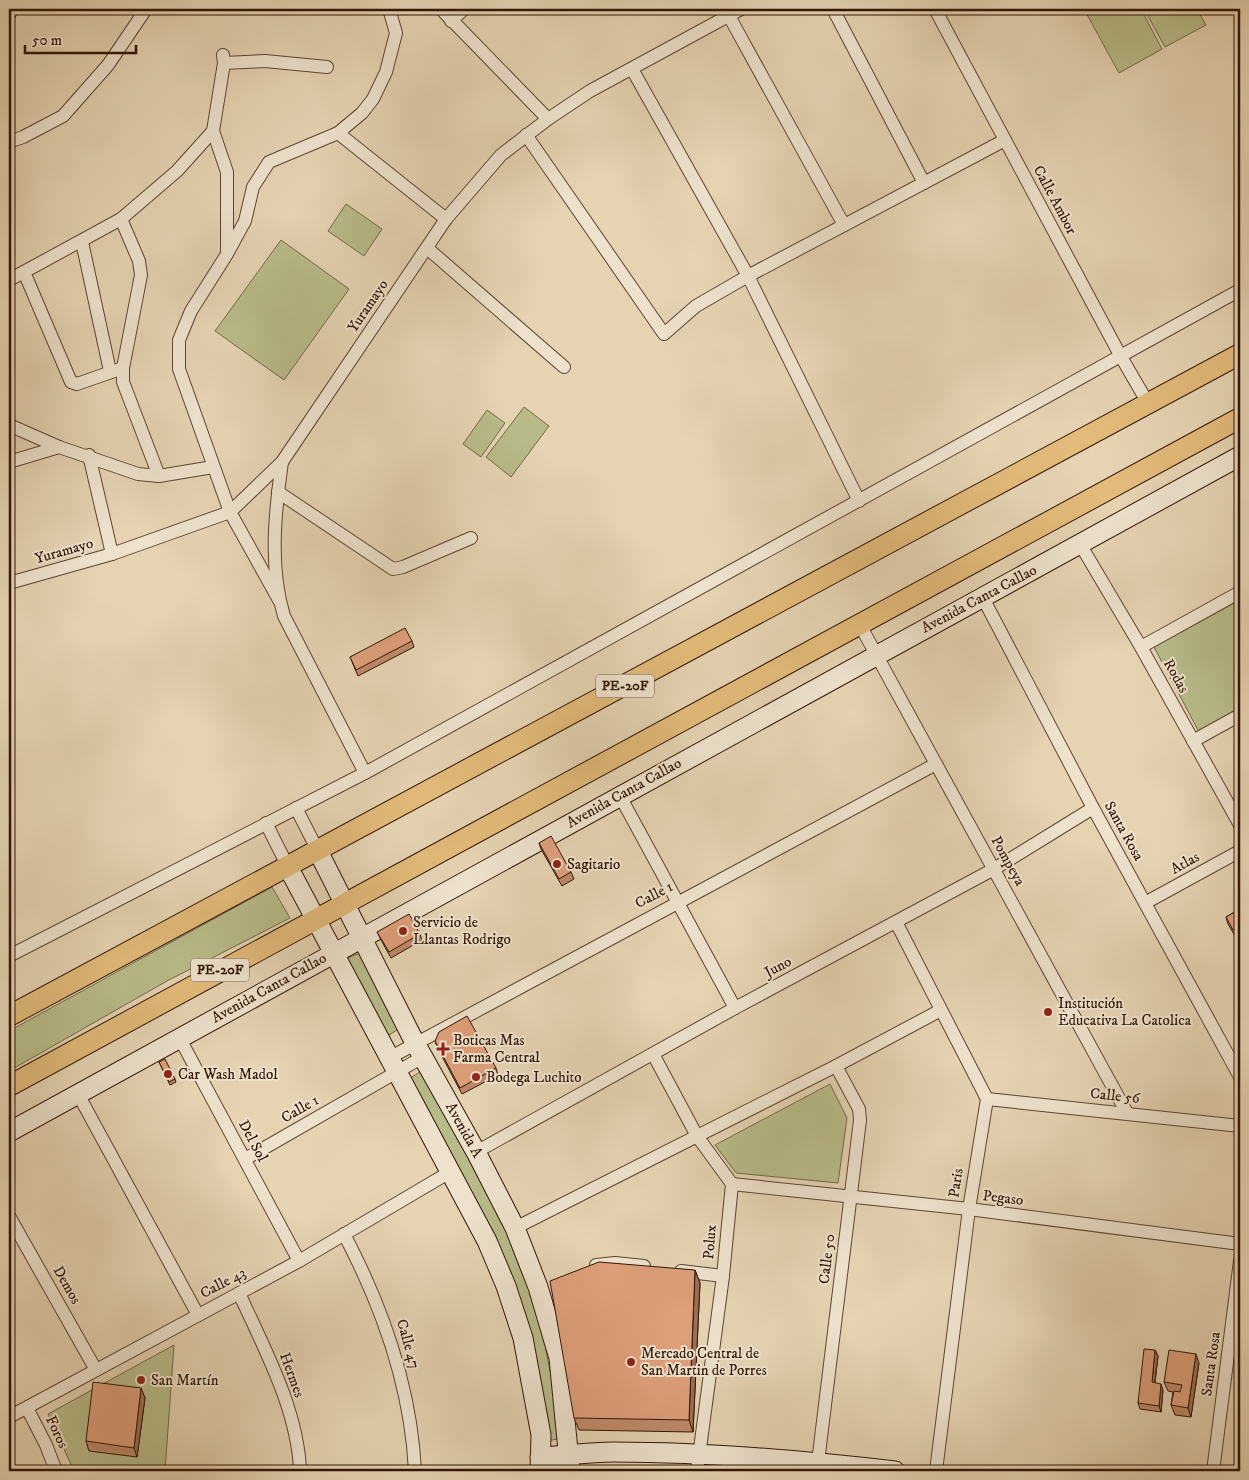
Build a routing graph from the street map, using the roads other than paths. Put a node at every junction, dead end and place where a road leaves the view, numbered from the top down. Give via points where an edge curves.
1 (12, 9) edge
2 (146, 9) edge
3 (389, 9) edge
4 (441, 9) edge
5 (464, 9) edge
6 (741, 9) edge
7 (834, 9) edge
8 (935, 9) edge
9 (9, 15) edge
10 (729, 16) junction
11 (451, 21) junction
12 (326, 66) dead end
13 (632, 69) junction
14 (548, 119) junction
15 (213, 131) junction
16 (338, 133) junction
17 (526, 135) junction
18 (1005, 140) junction
19 (9, 142) edge
20 (924, 183) junction
21 (121, 219) junction
22 (446, 219) junction
23 (844, 225) junction
24 (82, 242) junction
25 (427, 248) junction
26 (227, 254) junction
27 (24, 272) junction
28 (748, 276) junction
29 (9, 280) edge
30 (1240, 290) edge
31 (1240, 354) edge
32 (1120, 355) junction
33 (564, 366) dead end
34 (116, 369) junction
35 (1148, 405) junction
36 (1240, 418) edge
37 (9, 425) edge
38 (59, 447) junction
39 (89, 455) junction
40 (1240, 456) edge
41 (9, 462) edge
42 (282, 462) junction
43 (213, 467) junction
44 (159, 476) junction
45 (278, 492) junction
46 (859, 501) junction
47 (230, 512) junction
48 (471, 538) dead end
49 (1080, 544) junction
50 (112, 554) junction
51 (9, 583) edge
52 (1240, 592) edge
53 (983, 598) junction
54 (279, 600) junction
55 (860, 625) junction
56 (1141, 647) junction
57 (877, 654) junction
58 (1240, 715) edge
59 (1194, 741) junction
60 (936, 764) junction
61 (365, 773) junction
62 (620, 796) junction
63 (296, 808) junction
64 (1094, 808) junction
65 (266, 824) junction
66 (1240, 825) edge
67 (318, 851) junction
68 (1240, 851) edge
69 (288, 867) junction
70 (994, 869) junction
71 (678, 900) junction
72 (345, 903) junction
73 (1145, 903) junction
74 (315, 919) junction
75 (896, 922) junction
76 (361, 938) junction
77 (334, 952) junction
78 (9, 956) edge
79 (735, 1008) junction
80 (941, 1010) junction
81 (9, 1016) edge
82 (179, 1037) junction
83 (419, 1050) junction
84 (653, 1054) junction
85 (393, 1065) junction
86 (836, 1066) junction
87 (1240, 1077) edge
88 (9, 1086) edge
89 (78, 1094) junction
90 (987, 1099) junction
91 (1127, 1113) junction
92 (1240, 1126) edge
93 (9, 1132) edge
94 (697, 1136) junction
95 (476, 1152) junction
96 (245, 1159) junction
97 (450, 1172) junction
98 (732, 1184) junction
99 (852, 1197) junction
100 (969, 1210) junction
101 (9, 1216) edge
102 (515, 1228) junction
103 (344, 1234) junction
104 (1240, 1244) edge
105 (299, 1261) junction
106 (1240, 1261) edge
107 (582, 1270) edge
108 (723, 1276) junction
109 (239, 1293) junction
110 (198, 1315) junction
111 (96, 1370) junction
112 (27, 1408) junction
113 (9, 1417) edge
114 (698, 1462) edge
115 (818, 1462) junction
116 (570, 1463) edge
117 (540, 1464) edge
118 (56, 1471) edge
119 (300, 1471) edge
120 (415, 1471) edge
121 (895, 1471) edge
122 (936, 1471) edge
123 (1213, 1471) edge

1 - 9 street
2 - 19 street via 108,65 63,116
3 - 16 street via 396,33 386,72 362,113
4 - 11 street
5 - 11 street
6 - 10 street, Yuramayo
7 - 20 street
8 - 18 street, Calle Ambor
10 - 13 street, Yuramayo
10 - 23 street
11 - 14 street
12 - 15 street via 224,59
13 - 14 street, Yuramayo
13 - 28 street
14 - 17 street, Yuramayo
15 - 21 street via 177,171
15 - 26 street via 227,172
16 - 22 street
16 - 26 street via 269,162 253,187 245,221
17 - 22 street, Yuramayo via 501,155
17 - 28 street via 664,334 696,306
18 - 20 street
18 - 32 street, Calle Ambor
20 - 23 street
21 - 24 street
21 - 34 street via 139,261 141,274
22 - 25 street, Yuramayo
23 - 28 street
24 - 27 street
24 - 34 street
25 - 33 street
25 - 42 street, Yuramayo
26 - 43 street via 191,311 179,340 178,370
27 - 29 street
27 - 34 street via 72,382 77,384
28 - 46 street
30 - 32 street
31 - 35 main road, PE-20F
32 - 35 street, Calle Ambor
32 - 46 street
34 - 44 street
35 - 67 main road, PE-20F
36 - 55 main road, PE-20F
37 - 38 street
38 - 39 street
38 - 41 street
39 - 44 street via 138,474
39 - 50 street
40 - 49 street, Avenida Canta Callao
42 - 45 street
42 - 47 street, Yuramayo
43 - 44 street
43 - 47 street
45 - 48 street via 393,569
45 - 54 street via 274,555
46 - 61 street
47 - 50 street, Yuramayo
47 - 54 street
49 - 53 street, Avenida Canta Callao
49 - 56 street, Rodas
50 - 51 street, Yuramayo
52 - 56 street
53 - 57 street, Avenida Canta Callao
53 - 64 street, Santa Rosa
54 - 61 street via 284,616
55 - 57 street, Pompeya
55 - 72 main road, PE-20F
56 - 59 street, Rodas
57 - 60 street, Pompeya
57 - 62 street, Avenida Canta Callao
58 - 59 street
59 - 66 street, Rodas
60 - 70 street, Pompeya
60 - 71 street, Calle 1
61 - 63 street
62 - 71 street
62 - 76 street, Avenida Canta Callao
63 - 65 street
63 - 67 street, Avenida A
64 - 70 street, Juno
64 - 73 street, Santa Rosa
65 - 69 street
65 - 78 street
67 - 69 main road, PE-20F
67 - 72 street, Avenida A
68 - 73 street, Atlas
69 - 74 street
69 - 81 main road, PE-20F
70 - 75 street, Juno
70 - 91 street, Pompeya
71 - 79 street
71 - 83 street, Calle 1
72 - 74 main road, PE-20F
72 - 76 street, Avenida A
73 - 87 street, Santa Rosa
74 - 77 street
74 - 88 main road, PE-20F
75 - 79 street, Juno
75 - 80 street
76 - 77 street, Avenida Canta Callao
76 - 83 street, Avenida A
77 - 82 street, Avenida Canta Callao
77 - 85 street
79 - 84 street, Juno
80 - 86 street
80 - 90 street
82 - 89 street, Avenida Canta Callao
82 - 96 street, Del Sol
83 - 85 street, Calle 1
83 - 95 street, Avenida A
84 - 94 street
84 - 95 street, Juno
85 - 96 street, Calle 1
85 - 97 street
86 - 94 street
86 - 99 street, Calle 50 via 859,1109
89 - 93 street, Avenida Canta Callao
89 - 110 street
90 - 91 street, Calle 56
90 - 100 street, Paris
91 - 92 street, Calle 56
94 - 98 street
94 - 102 street
95 - 102 street, Avenida A
96 - 105 street, Del Sol
97 - 103 street, Calle 43
97 - 117 street via 487,1241 523,1338 541,1435
98 - 99 street, Pegaso
98 - 108 street, Polux
99 - 100 street, Pegaso
99 - 115 street, Calle 50
100 - 104 street, Pegaso
100 - 122 street, Paris
101 - 111 street, Demos
102 - 116 street, Avenida A via 545,1284 559,1358
103 - 105 street, Calle 43
103 - 120 street, Calle 47 via 383,1317 405,1391
105 - 109 street, Calle 43
106 - 123 street, Santa Rosa
107 - 108 street via 615,1263
108 - 114 street, Polux
109 - 110 street, Calle 43
109 - 119 street, Hermes via 275,1370 299,1448
110 - 111 street, Calle 43
111 - 112 street, Calle 43
112 - 113 street, Calle 43
112 - 118 street, Foros
114 - 115 street
114 - 116 street via 611,1452
115 - 121 street
116 - 117 street

